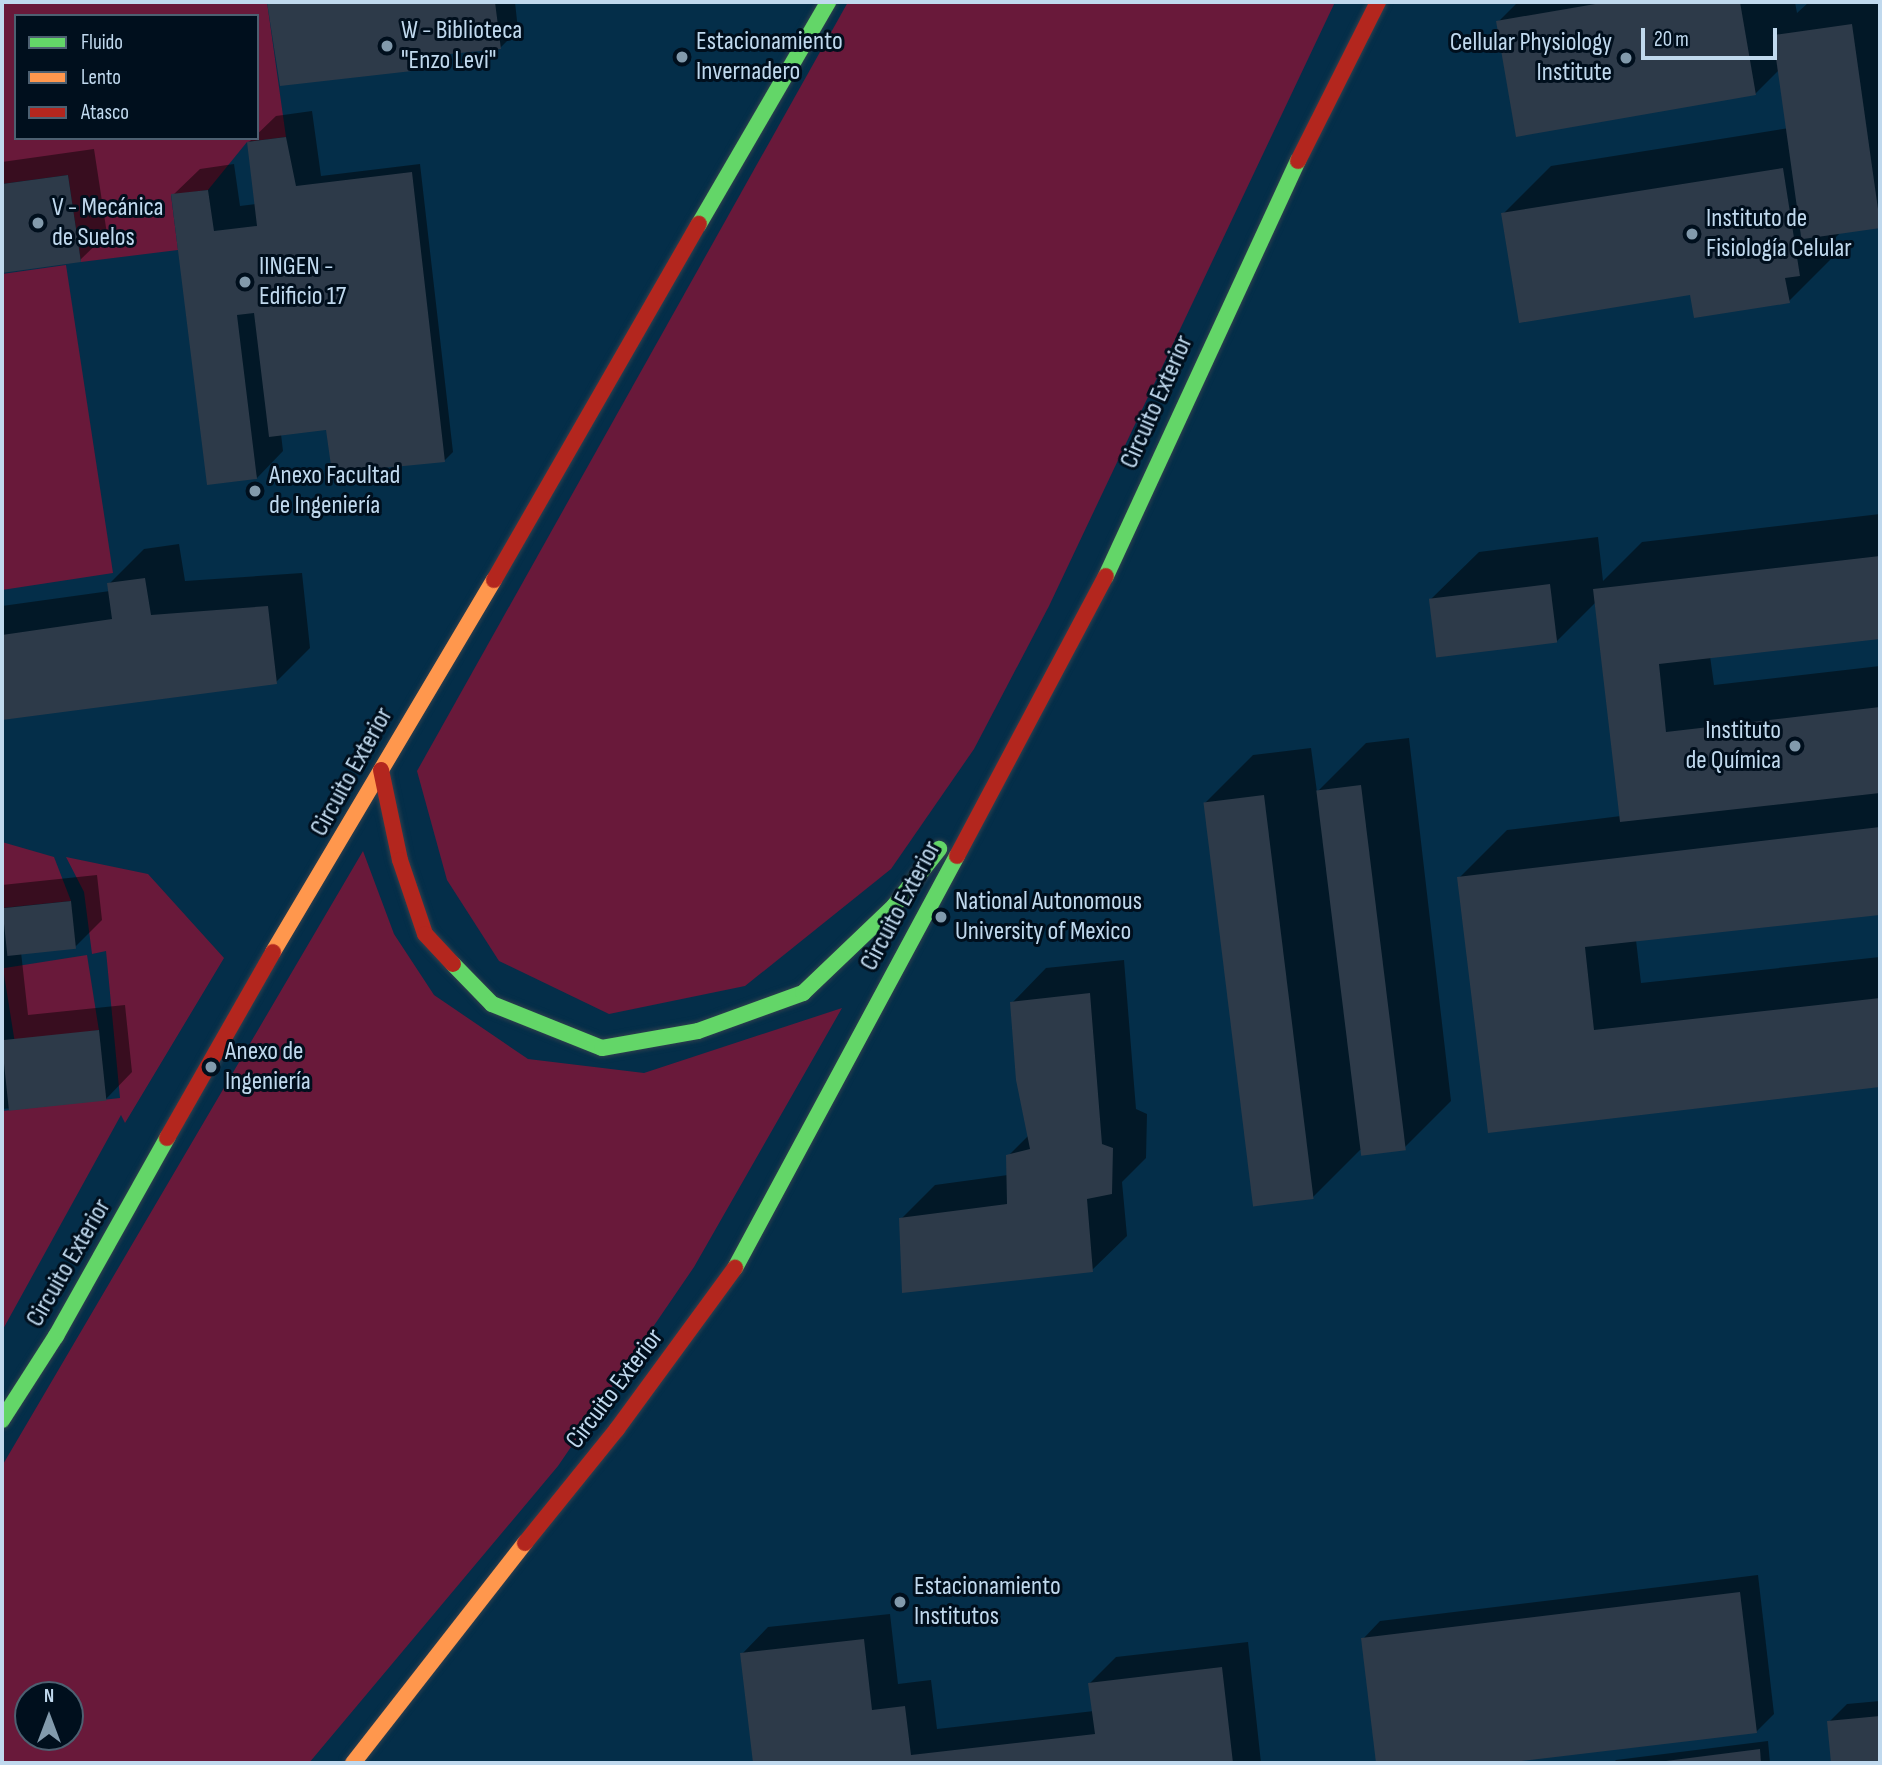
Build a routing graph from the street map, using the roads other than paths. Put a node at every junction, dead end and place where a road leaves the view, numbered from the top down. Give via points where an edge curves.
1 (828, 2) edge
2 (1378, 2) edge
3 (381, 770) junction
4 (1001, 770) junction
5 (2, 1420) edge
6 (353, 1763) edge

1 - 3 street, Circuito Exterior
2 - 4 street, Circuito Exterior via 1260,236 1107,574
3 - 4 street via 400,859 425,934 492,1004 602,1048 698,1031 803,993 894,906
3 - 5 street, Circuito Exterior via 56,1336
4 - 6 street, Circuito Exterior via 742,1259 618,1429 433,1655

